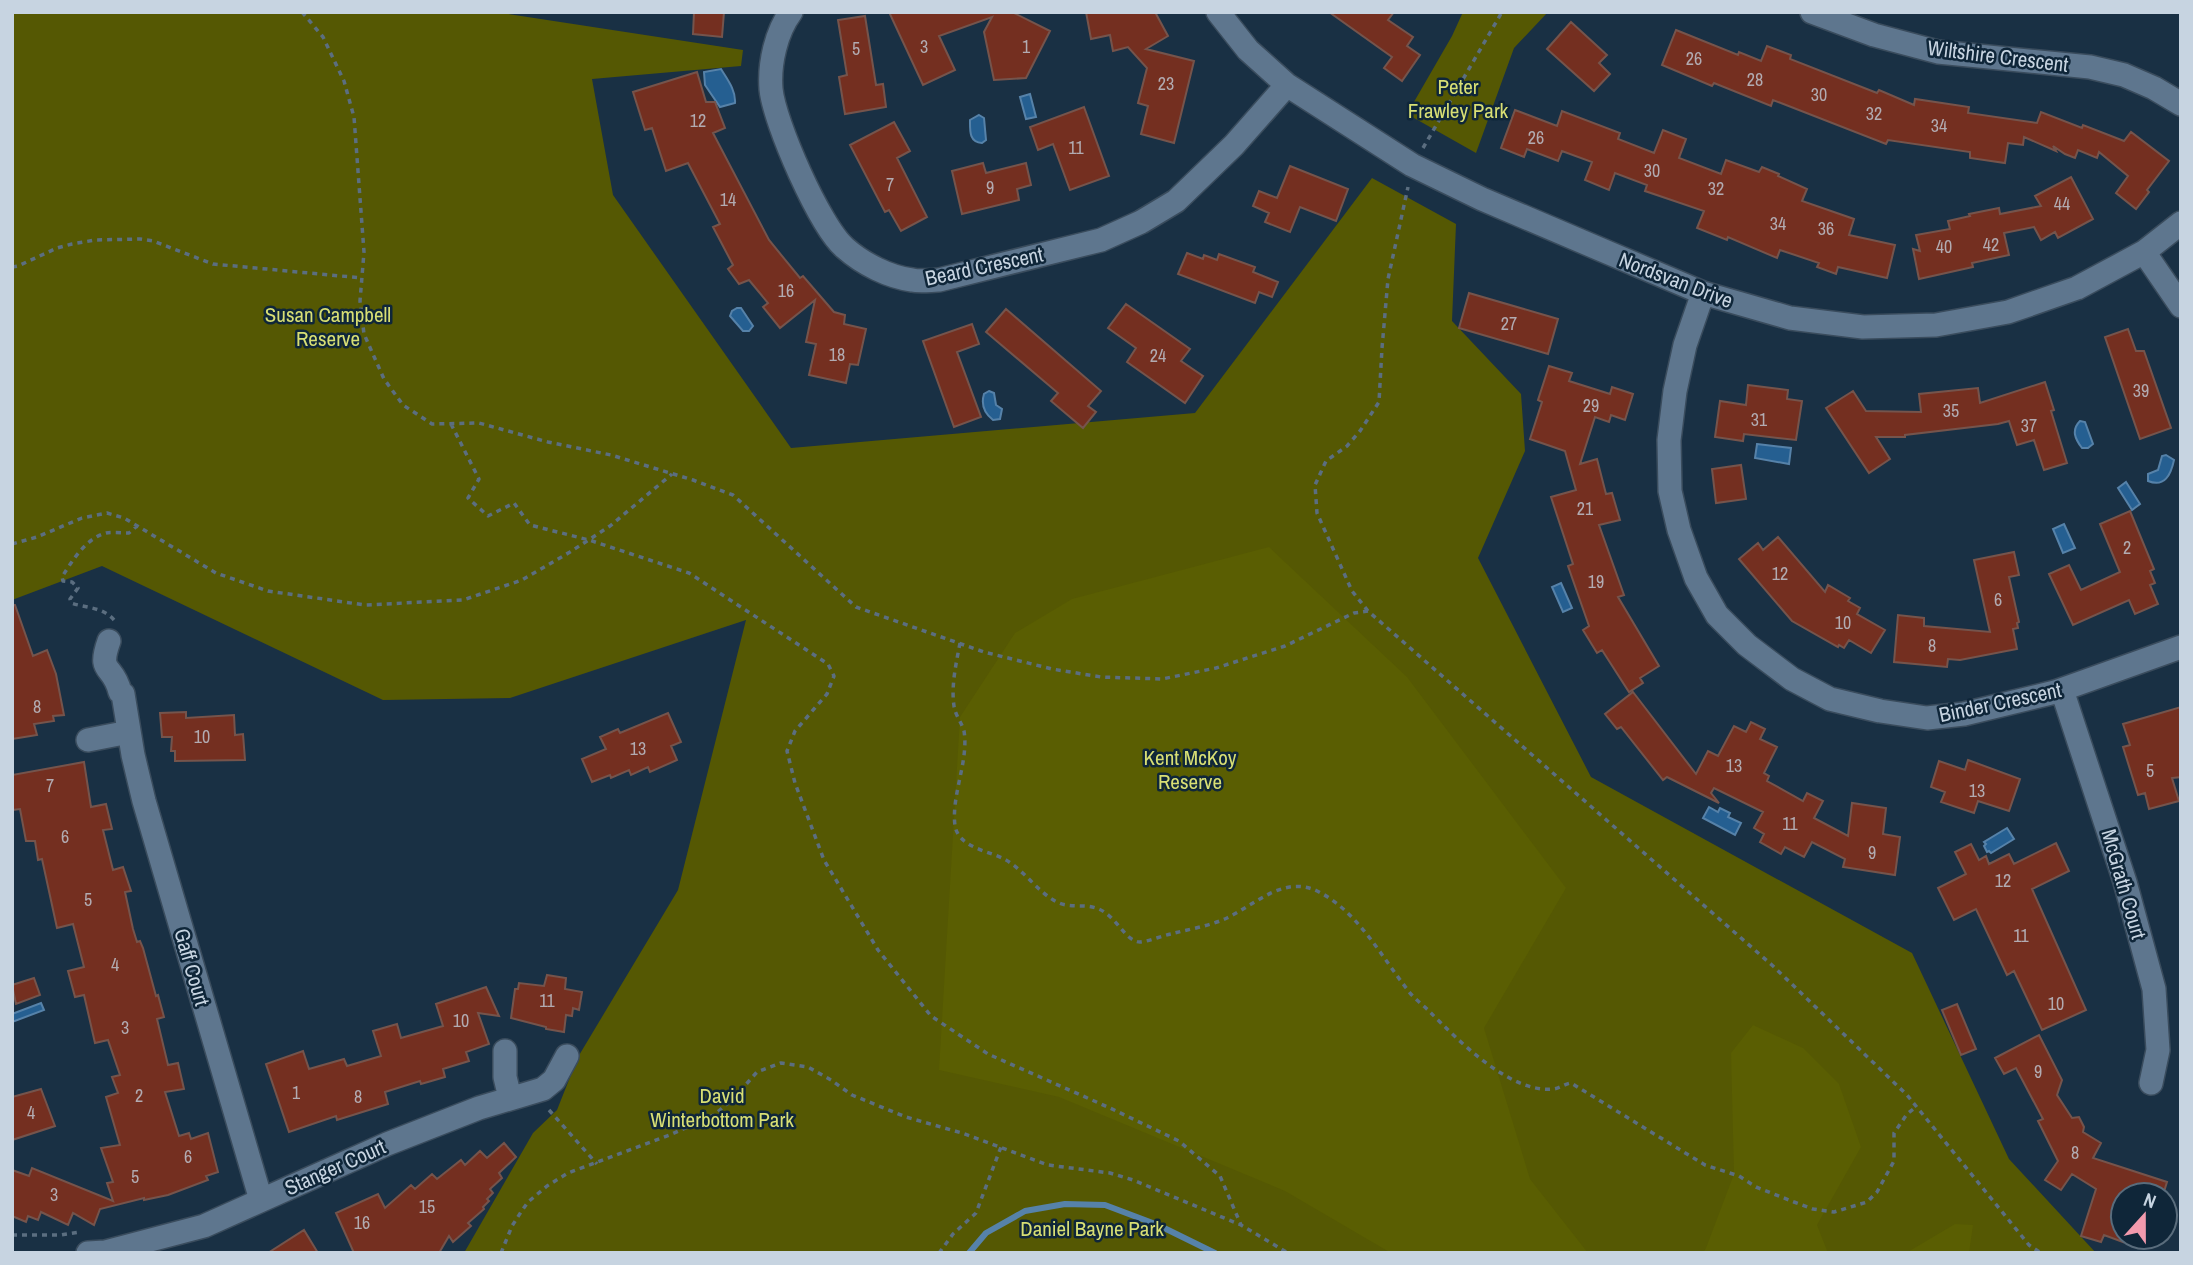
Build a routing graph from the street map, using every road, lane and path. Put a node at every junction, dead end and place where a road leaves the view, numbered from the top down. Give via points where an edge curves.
1 (302, 12) edge
2 (791, 12) edge
3 (1219, 12) edge
4 (1502, 12) edge
5 (1812, 12) edge
6 (1287, 85) junction
7 (2181, 104) edge
8 (1412, 165) junction
9 (2181, 223) edge
10 (2144, 252) junction
11 (12, 267) edge
12 (362, 278) junction
13 (1703, 293) junction
14 (2181, 306) edge
15 (451, 424) junction
16 (672, 474) junction
17 (136, 526) junction
18 (589, 540) junction
19 (12, 544) edge
20 (1368, 611) junction
21 (109, 641) joint
22 (960, 643) junction
23 (2181, 647) edge
24 (2062, 690) junction
25 (128, 733) junction
26 (89, 740) dead end
27 (505, 1051) dead end
28 (567, 1056) dead end
29 (2151, 1083) dead end
30 (534, 1092) junction
31 (510, 1098) junction
32 (1916, 1107) junction
33 (1001, 1147) junction
34 (597, 1164) junction
35 (261, 1200) junction
36 (1241, 1225) junction
37 (12, 1236) edge
38 (95, 1247) edge
39 (501, 1253) edge
40 (939, 1253) edge
41 (1288, 1253) edge
42 (2040, 1253) edge

1 - 12 path via 323,37 344,81 354,117
2 - 6 street, Beard Crescent via 776,44 770,73 774,104 799,171 830,231 844,248 866,263 913,281 939,280 1101,240 1142,222 1176,201
3 - 6 street, Nordsvan Drive via 1248,50
4 - 8 path
5 - 7 street, Wiltshire Crescent via 1938,52 2090,66 2123,75
6 - 8 street, Nordsvan Drive
8 - 13 street, Nordsvan Drive via 1482,200
8 - 20 path via 1388,279 1379,402 1347,446 1326,461 1315,485 1317,513 1352,591
9 - 10 street, Nordsvan Drive
10 - 13 street, Nordsvan Drive via 2077,288 2008,312 1936,326 1863,327 1790,318
10 - 14 street
11 - 12 path via 72,244 140,239 213,264
12 - 15 path via 364,334 384,379 403,405 432,424
13 - 24 street, Binder Crescent via 1675,391 1669,440 1670,491 1696,578 1717,615 1792,680 1830,699 1880,711 1927,718 1964,715
15 - 16 path via 480,423
15 - 18 path via 479,480 468,498 488,516 514,503 530,525
16 - 18 path
16 - 22 path via 733,495 856,607
17 - 18 path via 229,578 268,591 365,605 463,600 522,580
17 - 19 path via 107,513
17 - 21 path via 130,533 94,538 62,578 78,588 71,603 97,608 113,619 117,631
18 - 36 path via 689,573 828,664 834,676 827,694 795,731 788,751 824,860 878,950 931,1016 988,1054 1179,1141 1220,1176
20 - 22 path via 1285,646 1162,679 1101,677 1052,669
20 - 32 path via 1773,966
21 - 25 street, Gaff Court via 103,662 124,694
22 - 32 path via 954,677 954,707 964,730 955,811 959,835 1008,861 1057,902 1103,911 1136,941 1226,919 1286,887 1311,888 1344,909 1408,992 1451,1034 1508,1077 1550,1090 1572,1083 1705,1165 1814,1209 1834,1212 1867,1202 1894,1161 1894,1133
23 - 24 street, Binder Crescent
24 - 29 street, McGrath Court via 2125,882 2154,989 2158,1050
25 - 26 street
25 - 35 street, Gaff Court
27 - 31 street
28 - 30 street, Stanger Court via 554,1080
30 - 31 street, Stanger Court
30 - 34 path
31 - 35 street, Stanger Court via 387,1144
32 - 42 path
33 - 34 path via 906,1117 852,1095 808,1068 781,1063 757,1072 715,1115
33 - 36 path via 1048,1165 1133,1180
33 - 40 path via 976,1213
34 - 39 path via 568,1173 537,1193 512,1226
35 - 38 street, Stanger Court via 204,1226
36 - 41 path
37 - 38 path via 60,1234

